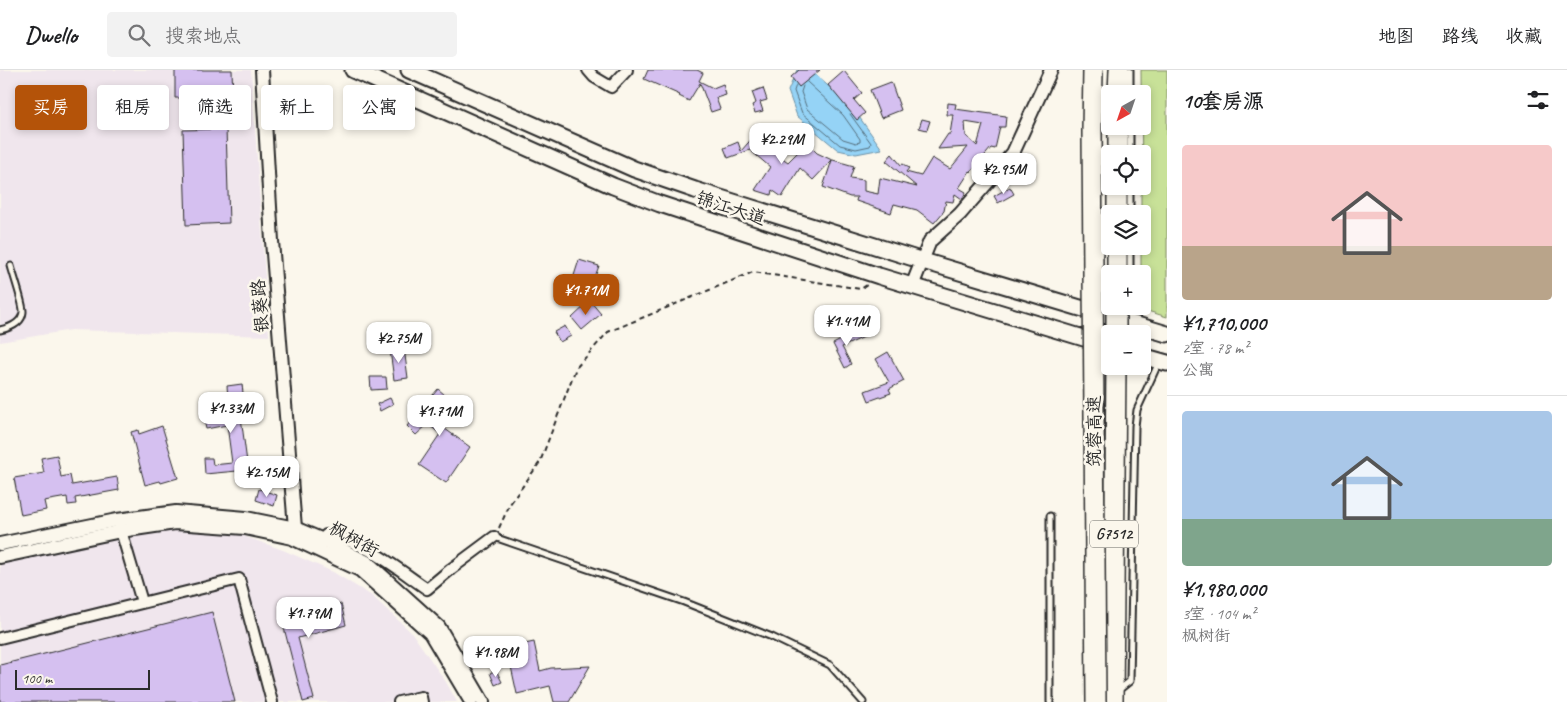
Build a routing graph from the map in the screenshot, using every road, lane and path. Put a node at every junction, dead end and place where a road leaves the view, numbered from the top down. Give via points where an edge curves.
1 (262, 70) edge
2 (353, 70) edge
3 (409, 70) edge
4 (588, 70) edge
5 (627, 70) edge
6 (1051, 70) edge
7 (1093, 70) edge
8 (1119, 70) edge
9 (1130, 70) edge
10 (1118, 85) edge
11 (1130, 85) edge
12 (923, 261) junction
13 (11, 266) dead end
14 (879, 276) junction
15 (912, 286) junction
16 (1101, 308) edge
17 (1122, 315) edge
18 (0, 330) edge
19 (1167, 334) edge
20 (1101, 343) edge
21 (1163, 362) edge
22 (1116, 375) edge
23 (1050, 516) dead end
24 (119, 526) junction
25 (294, 533) junction
26 (494, 537) junction
27 (0, 544) edge
28 (318, 544) junction
29 (0, 557) edge
30 (142, 602) junction
31 (0, 638) edge
32 (1116, 695) edge
33 (272, 702) edge
34 (399, 702) edge
35 (422, 702) edge
36 (471, 702) edge
37 (483, 702) edge
38 (863, 702) edge
39 (1050, 702) edge
40 (1096, 702) edge

1 - 25 street, 银葵路
2 - 14 main road, 锦江大道 via 613,186
3 - 12 main road, 锦江大道 via 634,169
4 - 5 street via 611,87
6 - 12 street via 1013,153 960,214 930,240
7 - 40 highway, 筑蓉高速 / G7512, bridge
8 - 10 highway
9 - 11 lane
12 - 15 street
12 - 16 main road, 锦江大道
13 - 18 lane via 23,312 19,321
14 - 15 main road, 锦江大道
14 - 26 path via 861,289 753,272 608,332 576,368 540,462 510,504
15 - 20 main road, 锦江大道
17 - 19 main road, 锦江大道
21 - 32 lane via 1137,410 1130,681
22 - 32 highway, 筑蓉高速 / G7512
23 - 39 lane
24 - 25 street, 枫树街 via 175,523
24 - 27 street, 枫树街
24 - 29 street, 枫树街
24 - 30 street
25 - 28 street, 枫树街
26 - 28 street via 427,589 368,549 326,534
26 - 38 lane via 684,602 772,637 830,664
28 - 36 street, 枫树街 via 360,570 430,633
28 - 37 street, 枫树街 via 367,562 439,628
30 - 31 street
30 - 33 street via 239,579
34 - 35 street via 421,697

